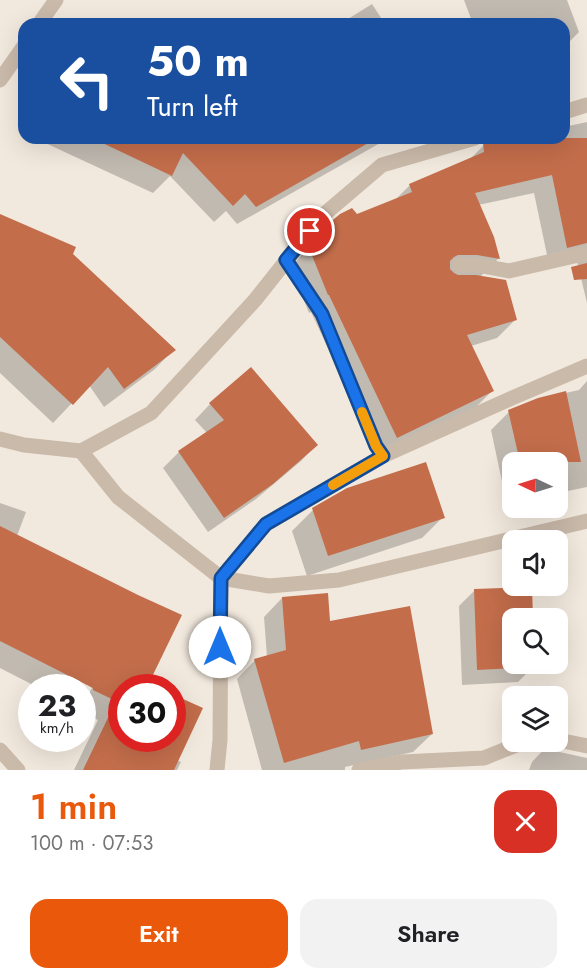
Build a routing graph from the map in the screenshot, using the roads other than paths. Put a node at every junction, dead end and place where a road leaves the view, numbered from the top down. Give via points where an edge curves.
1 (56, 0) edge
2 (43, 18) edge
3 (18, 54) edge
4 (0, 80) edge
5 (587, 105) edge
6 (570, 110) edge
7 (454, 144) edge
8 (587, 253) edge
9 (286, 260) junction
10 (459, 265) dead end
11 (587, 366) edge
12 (0, 439) edge
13 (81, 451) junction
14 (383, 456) junction
15 (587, 521) edge
16 (221, 578) junction
17 (568, 742) edge
18 (587, 746) edge
19 (0, 750) edge
20 (502, 751) edge
21 (18, 770) edge
22 (218, 770) edge
23 (359, 770) edge

1 - 2 street
3 - 4 street
5 - 6 street
7 - 9 street via 382,165 321,216
8 - 10 street via 508,271
9 - 13 street via 255,300 151,413
9 - 14 street via 322,314
11 - 14 street
12 - 13 street
13 - 16 street via 118,497
14 - 16 street via 266,524
15 - 16 street via 339,580 269,586
16 - 22 street
17 - 18 street
19 - 21 street
20 - 23 street via 484,758 402,762

